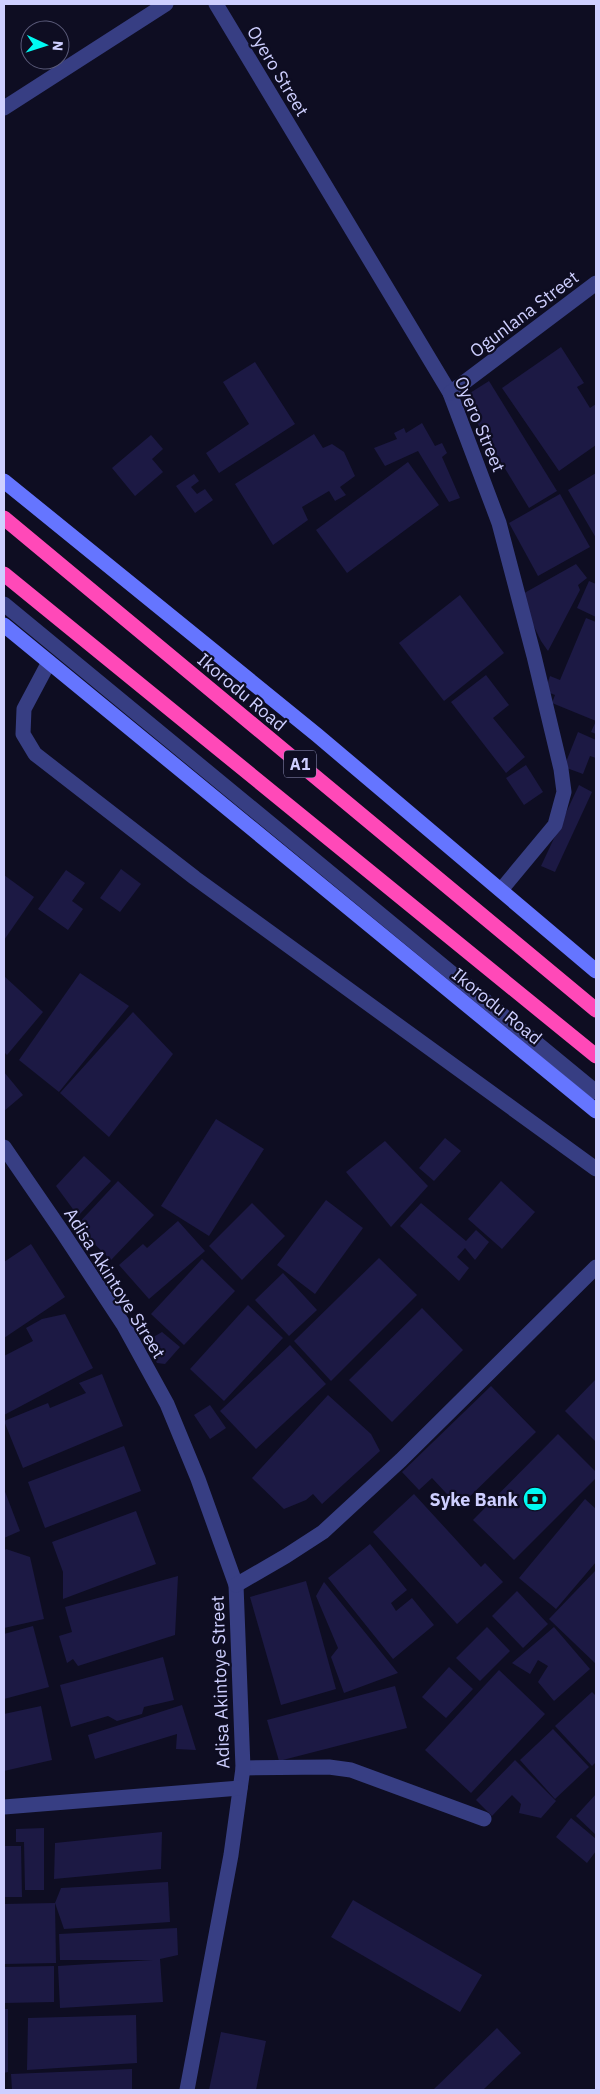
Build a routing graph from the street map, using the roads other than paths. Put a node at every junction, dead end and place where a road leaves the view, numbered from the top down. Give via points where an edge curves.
1 (166, 4) edge
2 (216, 4) edge
3 (4, 108) edge
4 (596, 283) edge
5 (450, 393) junction
6 (4, 481) edge
7 (4, 518) edge
8 (4, 574) edge
9 (4, 604) edge
10 (4, 625) edge
11 (49, 662) junction
12 (500, 890) junction
13 (596, 971) edge
14 (596, 1010) edge
15 (596, 1056) edge
16 (596, 1092) edge
17 (596, 1111) edge
18 (4, 1148) edge
19 (596, 1169) edge
20 (596, 1267) edge
21 (236, 1585) junction
22 (243, 1768) junction
23 (240, 1788) junction
24 (4, 1807) edge
25 (484, 1819) dead end
26 (187, 2090) edge

1 - 3 street
2 - 5 street, Oyero Street
4 - 5 street, Ogunlana Street
5 - 12 street, Oyero Street via 499,524 534,656 564,792 555,825
6 - 12 street, Ikorodu Road via 317,735
7 - 14 highway, Ikorodu Road / A1
8 - 15 highway, Ikorodu Road / A1
9 - 16 street
10 - 11 street, Ikorodu Road
11 - 17 street, Ikorodu Road
11 - 19 street via 24,708 23,734 35,754 195,878
12 - 13 street, Ikorodu Road
18 - 21 street, Adisa Akintoye Street via 123,1324 167,1404
20 - 21 street via 401,1460 323,1532
21 - 22 street, Adisa Akintoye Street
22 - 23 street, Adisa Akintoye Street
22 - 25 street via 329,1767 351,1770
23 - 24 street
23 - 26 street, Adisa Akintoye Street via 231,1855

